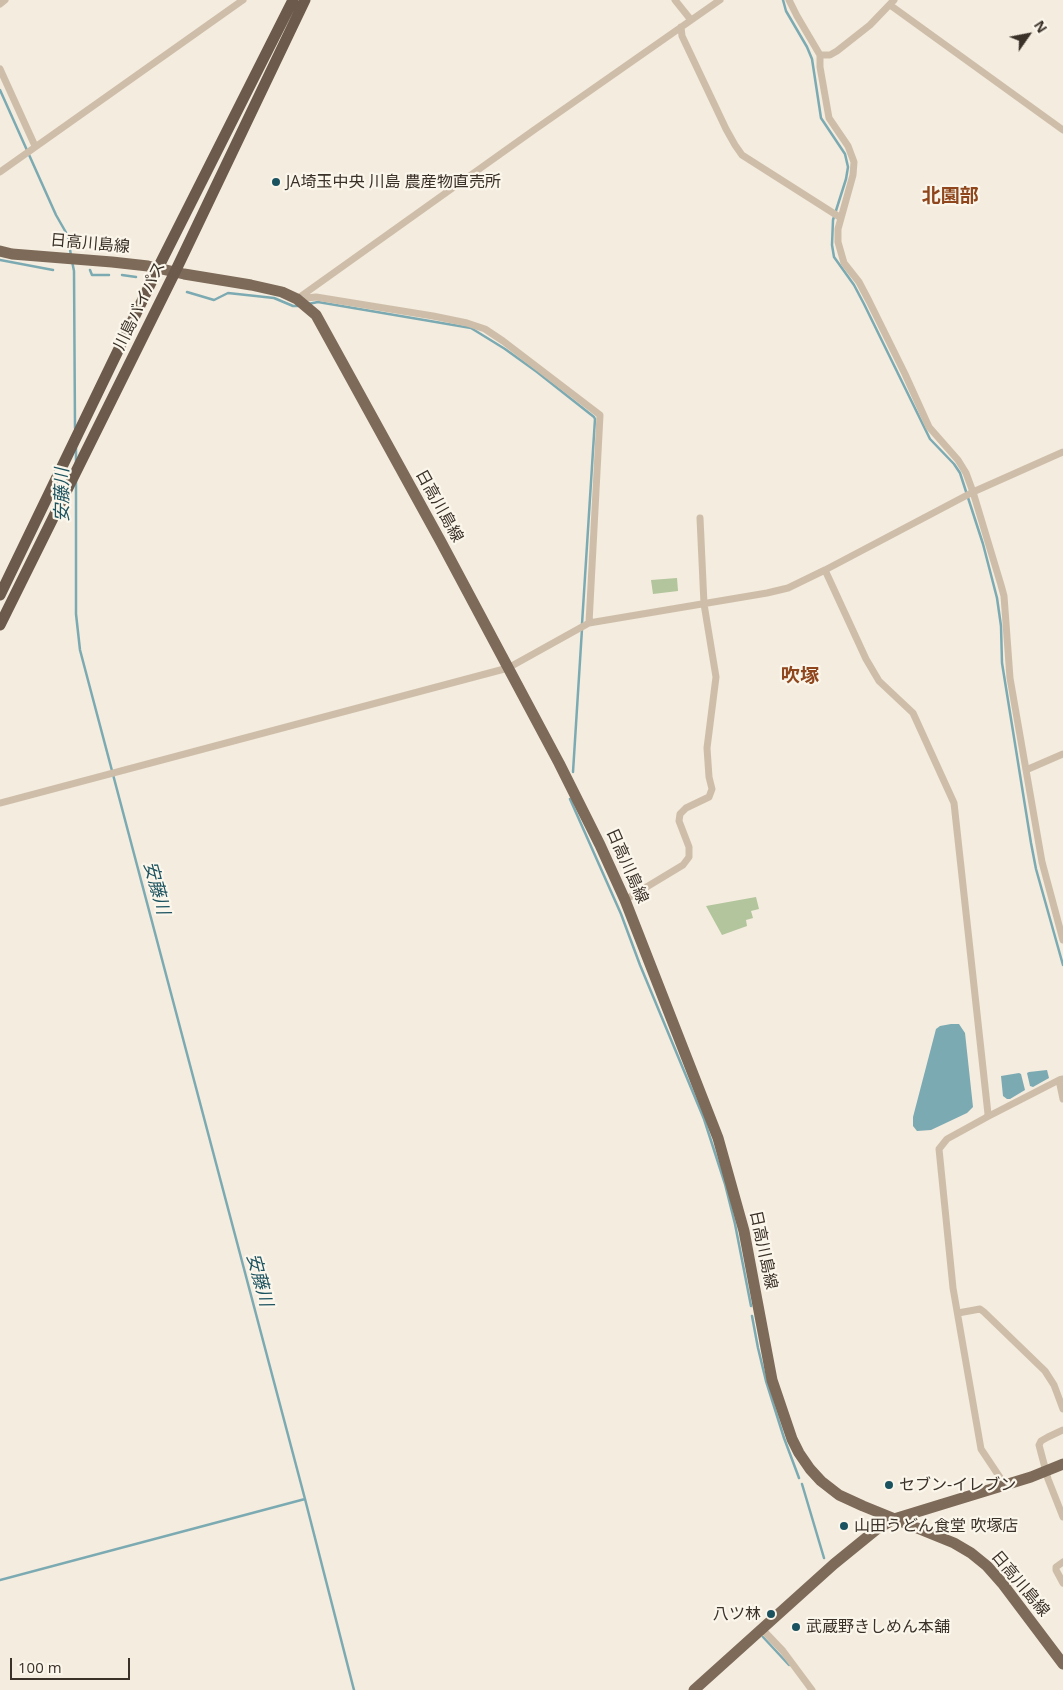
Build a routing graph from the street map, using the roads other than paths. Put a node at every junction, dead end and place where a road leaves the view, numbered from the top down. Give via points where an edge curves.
1 (5, 0) edge
2 (243, 0) edge
3 (293, 0) edge
4 (305, 0) edge
5 (675, 0) edge
6 (720, 0) edge
7 (789, 0) edge
8 (892, 2) edge
9 (0, 4) edge
10 (690, 20) junction
11 (681, 27) junction
12 (820, 55) junction
13 (0, 69) edge
14 (1063, 130) edge
15 (35, 146) junction
16 (0, 172) edge
17 (841, 218) junction
18 (0, 251) edge
19 (158, 268) junction
20 (175, 272) junction
21 (298, 299) junction
22 (1063, 452) edge
23 (973, 492) junction
24 (700, 518) dead end
25 (825, 570) junction
26 (0, 595) edge
27 (704, 604) junction
28 (589, 624) junction
29 (0, 625) edge
30 (508, 668) junction
31 (1063, 754) edge
32 (1026, 770) junction
33 (0, 803) edge
34 (625, 900) junction
35 (1063, 940) edge
36 (1061, 1079) edge
37 (1063, 1099) edge
38 (987, 1117) junction
39 (958, 1313) junction
40 (1063, 1409) edge
41 (1063, 1430) edge
42 (1063, 1464) edge
43 (1047, 1471) junction
44 (1005, 1485) junction
45 (1063, 1517) edge
46 (894, 1519) junction
47 (1063, 1562) edge
48 (1063, 1583) edge
49 (762, 1629) junction
50 (1063, 1664) edge
51 (694, 1690) edge
52 (812, 1690) edge

1 - 9 street
2 - 15 street
3 - 19 highway, 川島バイパス
4 - 20 highway, 川島バイパス
5 - 10 street
6 - 10 street
7 - 12 street
8 - 12 street via 870,26 837,51
8 - 14 street
10 - 11 street
11 - 17 street via 682,36 726,129 742,155
11 - 21 street
12 - 17 street via 829,118 848,146 854,162
13 - 15 street
15 - 16 street
17 - 23 street via 838,242 844,263 869,300 929,427 958,460
18 - 19 main road, 日高川島線
19 - 20 main road, 日高川島線
19 - 26 highway, 川島バイパス
20 - 21 main road, 日高川島線 via 264,287
20 - 29 highway, 川島バイパス
21 - 28 street via 316,297 433,316 485,329 600,415
21 - 30 main road, 日高川島線 via 316,315 340,357
22 - 23 street
23 - 25 street
23 - 32 street via 1004,596 1010,678
24 - 27 street
25 - 27 street via 788,588
25 - 38 street via 879,681 913,713 954,803
27 - 28 street
27 - 34 street via 716,677 707,748 708,777 712,789 709,797 680,814 679,821 689,847 689,857 683,865
28 - 30 street
30 - 33 street
30 - 34 main road, 日高川島線 via 600,844
31 - 32 street
32 - 35 street via 1042,862
34 - 46 main road, 日高川島線 via 718,1138 744,1231 772,1380 792,1439 821,1481 863,1506
36 - 37 street
36 - 38 street
38 - 39 street via 947,1139 939,1149
39 - 40 street via 984,1312 1045,1370
39 - 44 street via 981,1449
41 - 43 street via 1039,1445
42 - 43 main road
43 - 44 main road
43 - 45 street
44 - 46 main road
46 - 49 main road via 848,1551
46 - 50 main road, 日高川島線 via 954,1543 987,1566
47 - 48 street via 1056,1567
49 - 51 main road
49 - 52 street

